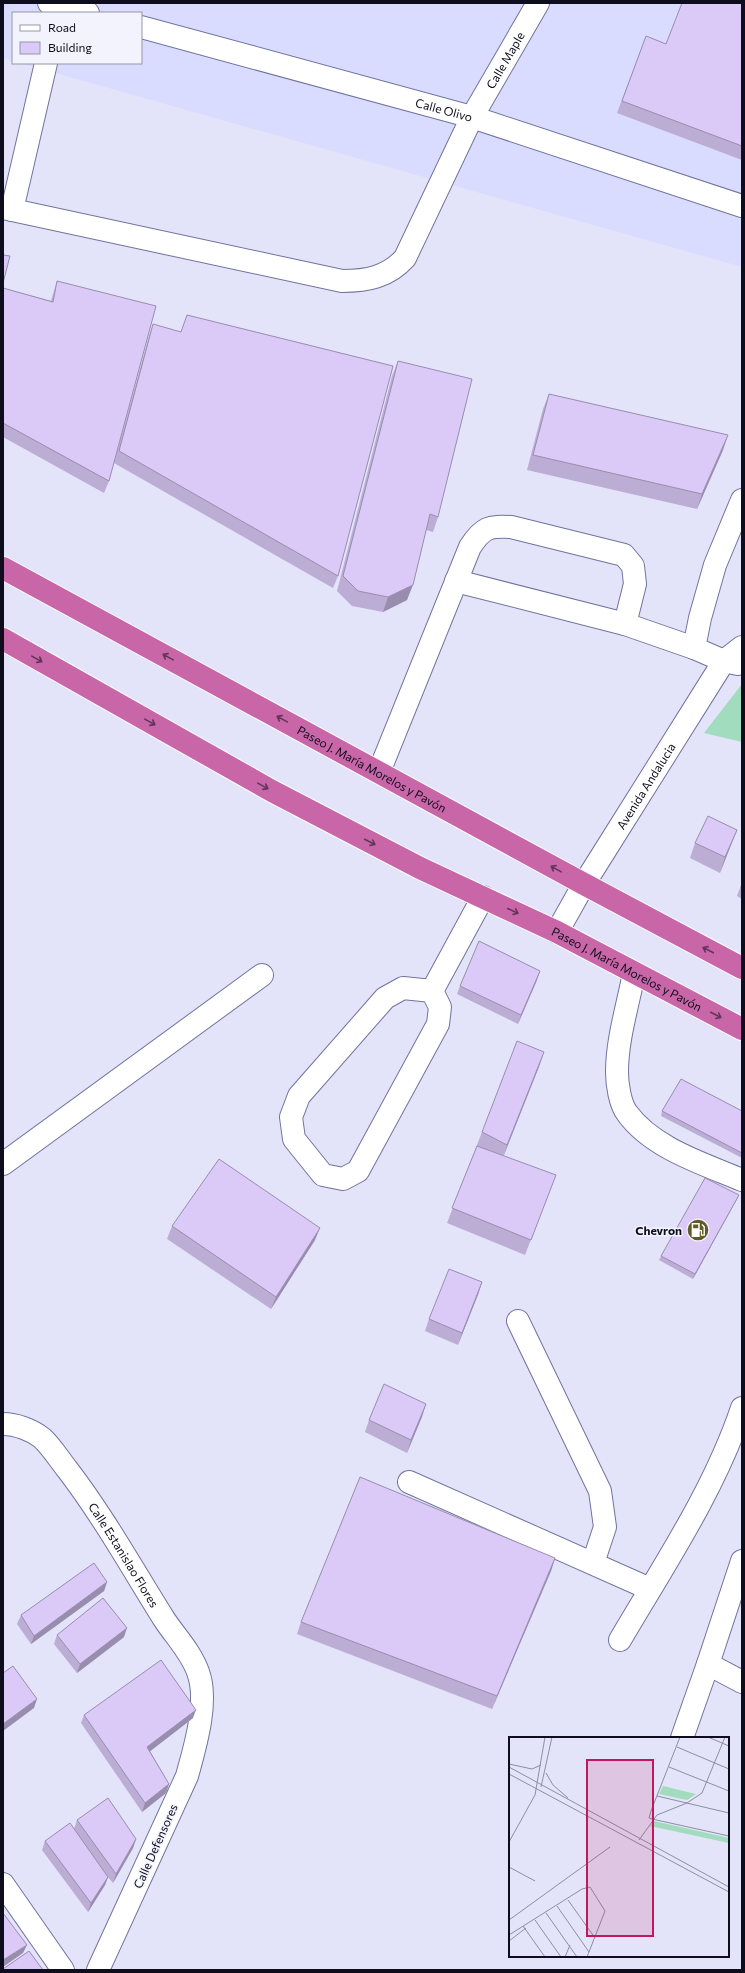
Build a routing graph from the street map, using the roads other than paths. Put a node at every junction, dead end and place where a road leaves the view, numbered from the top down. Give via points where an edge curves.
1 (538, 3) edge
2 (55, 7) edge
3 (82, 12) edge
4 (142, 27) edge
5 (46, 64) edge
6 (472, 117) junction
7 (742, 206) edge
8 (8, 209) edge
9 (742, 500) edge
10 (3, 568) edge
11 (456, 581) junction
12 (625, 624) junction
13 (3, 639) edge
14 (742, 647) edge
15 (694, 648) junction
16 (733, 663) edge
17 (378, 772) junction
18 (584, 884) junction
19 (483, 897) junction
20 (558, 932) junction
21 (742, 968) edge
22 (634, 972) junction
23 (262, 975) dead end
24 (432, 991) junction
25 (742, 1029) edge
26 (3, 1164) edge
27 (742, 1180) edge
28 (518, 1321) dead end
29 (742, 1408) edge
30 (3, 1424) edge
31 (409, 1482) dead end
32 (742, 1561) edge
33 (593, 1563) junction
34 (650, 1589) junction
35 (620, 1640) dead end
36 (708, 1664) junction
37 (742, 1682) edge
38 (200, 1717) joint
39 (682, 1737) edge
40 (3, 1884) edge
41 (63, 1970) edge
42 (98, 1970) edge

1 - 6 street, Calle Maple
2 - 3 street
4 - 6 street, Calle Olivo
5 - 8 street
6 - 7 street, Calle Olivo
6 - 8 street, Calle Maple via 406,258 397,267 372,279 342,281
9 - 15 street via 715,565
17 -> 10 highway, Paseo J. María Morelos y Pavón
11 - 12 street
11 - 12 street via 470,546 479,533 495,526 512,527 624,555 633,566 635,584
11 - 17 street
12 - 15 street
13 -> 19 highway, Paseo J. María Morelos y Pavón via 272,791 420,868
14 - 16 street, Avenida Andalucia
15 - 16 street
16 - 18 street, Avenida Andalucia
18 -> 17 highway, Paseo J. María Morelos y Pavón
18 - 20 street, Avenida Andalucia
21 -> 18 highway, Paseo J. María Morelos y Pavón
19 -> 20 highway, Paseo J. María Morelos y Pavón
19 - 24 street
20 - 22 highway, Paseo J. María Morelos y Pavón
22 -> 25 highway, Paseo J. María Morelos y Pavón
22 - 27 street via 617,1072 626,1112 654,1139 698,1162
23 - 26 street
24 - 24 street via 440,1007 438,1024 358,1171 343,1179 323,1174 294,1139 291,1117 299,1096 385,998 403,988
28 - 33 street via 600,1491 605,1527
29 - 34 street via 731,1441 694,1514
30 - 38 street, Calle Estanislao Flores via 26,1429 42,1438 85,1493 198,1672 201,1694
31 - 33 street
32 - 36 street
33 - 34 street
34 - 35 street
36 - 37 street
36 - 39 street
38 - 42 street, Calle Defensores via 186,1776
40 - 41 street

